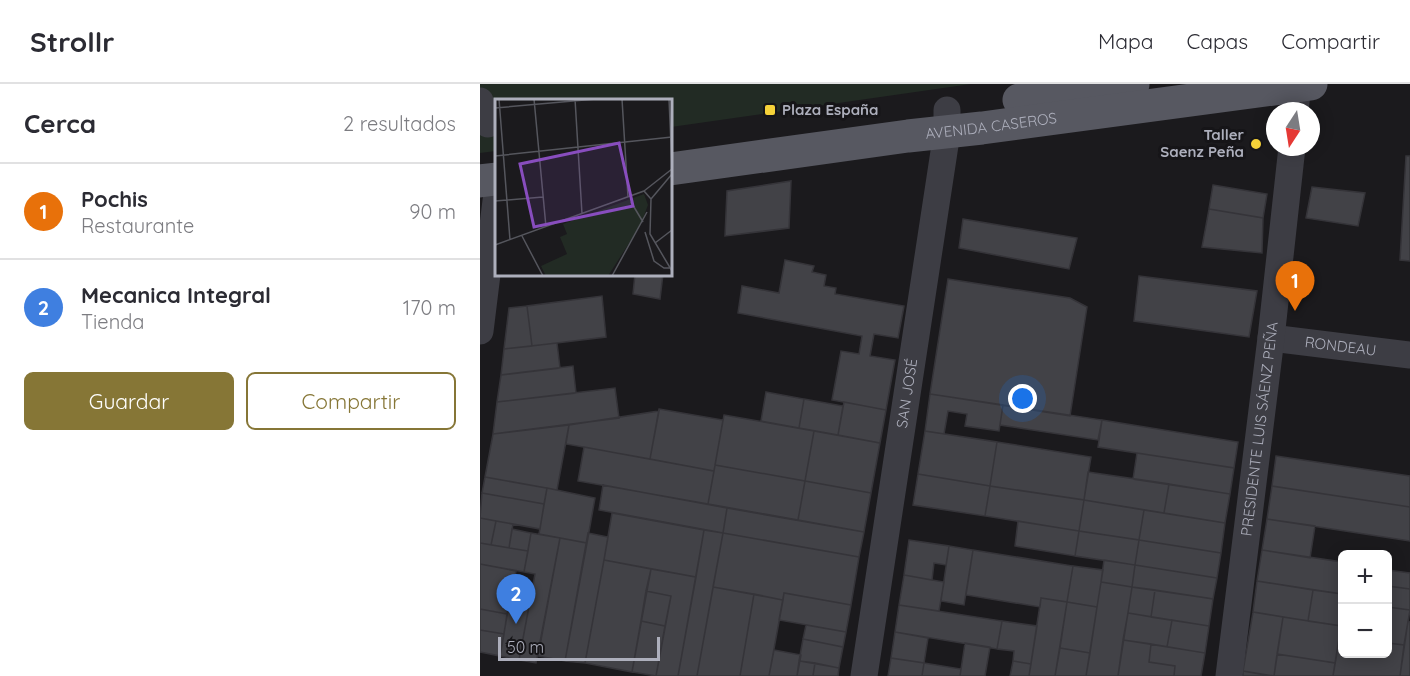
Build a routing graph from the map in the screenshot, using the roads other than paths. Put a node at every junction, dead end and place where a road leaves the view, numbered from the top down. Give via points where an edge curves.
1 (1133, 84) edge
2 (1301, 91) edge
3 (947, 121) junction
4 (672, 146) edge
5 (1291, 156) edge
6 (672, 169) edge
7 (495, 179) edge
8 (480, 181) edge
9 (495, 209) edge
10 (480, 331) edge
11 (1271, 338) junction
12 (1410, 355) edge
13 (864, 676) edge
14 (1229, 676) edge

1 - 3 main road, AVENIDA CASEROS
2 - 3 main road, AVENIDA CASEROS
3 - 4 main road, AVENIDA CASEROS
3 - 6 main road, AVENIDA CASEROS
3 - 13 street, SAN JOSÉ
5 - 11 street, PRESIDENTE LUIS SÁENZ PEÑA
7 - 8 main road
9 - 10 street
11 - 12 street, RONDEAU
11 - 14 street, PRESIDENTE LUIS SÁENZ PEÑA

